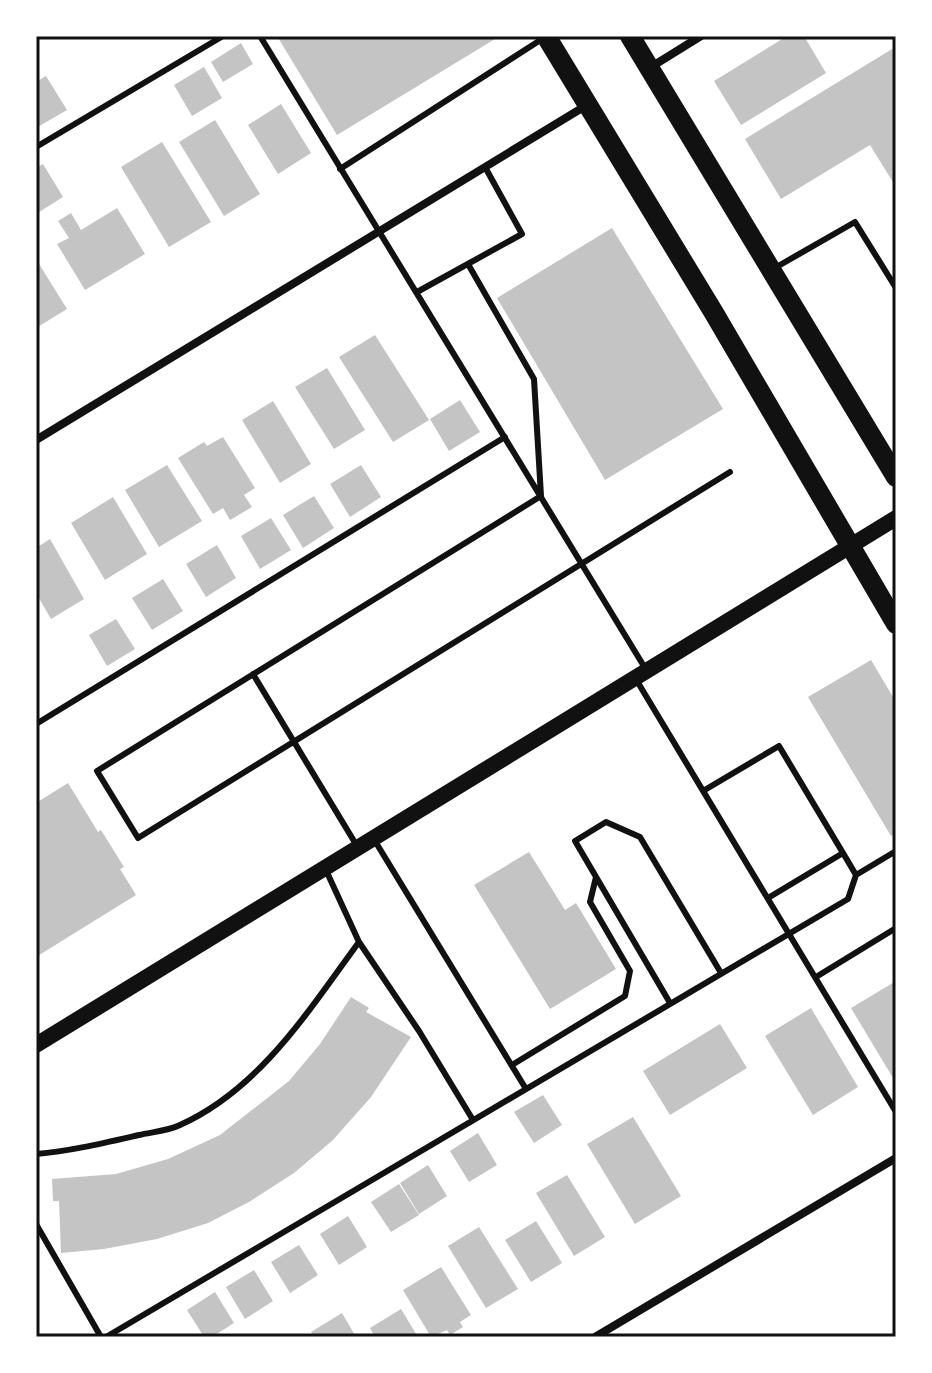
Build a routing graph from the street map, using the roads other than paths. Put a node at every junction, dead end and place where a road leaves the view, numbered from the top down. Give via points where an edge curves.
1 (223, 36) edge
2 (260, 36) edge
3 (546, 36) edge
4 (630, 36) edge
5 (701, 36) edge
6 (649, 68) junction
7 (588, 105) junction
8 (36, 147) edge
9 (485, 167) junction
10 (340, 169) junction
11 (380, 231) junction
12 (468, 264) junction
13 (771, 271) junction
14 (896, 288) edge
15 (417, 292) junction
16 (505, 437) junction
17 (36, 440) edge
18 (730, 472) dead end
19 (896, 477) edge
20 (541, 496) junction
21 (896, 518) edge
22 (850, 546) junction
23 (581, 562) junction
24 (896, 624) edge
25 (253, 674) junction
26 (641, 674) junction
27 (36, 724) edge
28 (293, 741) junction
29 (703, 791) junction
30 (373, 838) junction
31 (358, 848) junction
32 (896, 851) edge
33 (843, 853) junction
34 (325, 867) junction
35 (856, 875) junction
36 (596, 876) junction
37 (768, 898) junction
38 (896, 928) edge
39 (789, 932) junction
40 (359, 942) junction
41 (721, 973) junction
42 (816, 977) junction
43 (670, 1003) junction
44 (36, 1045) edge
45 (512, 1065) junction
46 (526, 1089) junction
47 (896, 1112) edge
48 (473, 1120) junction
49 (36, 1154) edge
50 (896, 1158) edge
51 (36, 1224) edge
52 (103, 1337) edge
53 (595, 1337) edge

1 - 8 lane
2 - 10 lane
3 - 7 main road
3 - 10 lane
4 - 6 main road
5 - 6 street
6 - 13 main road
7 - 9 street
7 - 22 main road
9 - 11 street
9 - 12 lane via 522,234
10 - 11 lane
11 - 15 lane
11 - 17 street
12 - 15 lane
12 - 20 lane via 534,379
13 - 14 lane via 855,222
13 - 19 main road
15 - 16 lane
16 - 20 lane
16 - 27 lane
18 - 23 lane
20 - 23 lane
20 - 25 lane
21 - 22 main road
22 - 24 main road
22 - 26 main road
23 - 26 lane
23 - 28 lane
25 - 28 lane
25 - 28 lane via 97,771 138,838
26 - 29 lane
26 - 30 main road
28 - 31 lane
29 - 33 lane via 779,746
29 - 37 lane
30 - 31 main road
30 - 45 lane
31 - 34 main road
32 - 35 lane
33 - 35 lane
33 - 37 lane
34 - 40 lane
34 - 44 main road
35 - 39 lane via 848,899
36 - 41 lane via 575,841 606,822 640,837
36 - 43 lane
36 - 45 lane via 590,902 630,971 625,996
37 - 39 lane
38 - 42 lane
39 - 41 lane
39 - 42 lane
40 - 48 lane
40 - 49 lane via 256,1073 212,1108 178,1126
41 - 43 lane
42 - 47 lane
43 - 46 lane
45 - 46 lane
46 - 48 lane
48 - 52 lane
50 - 53 street
51 - 52 lane

